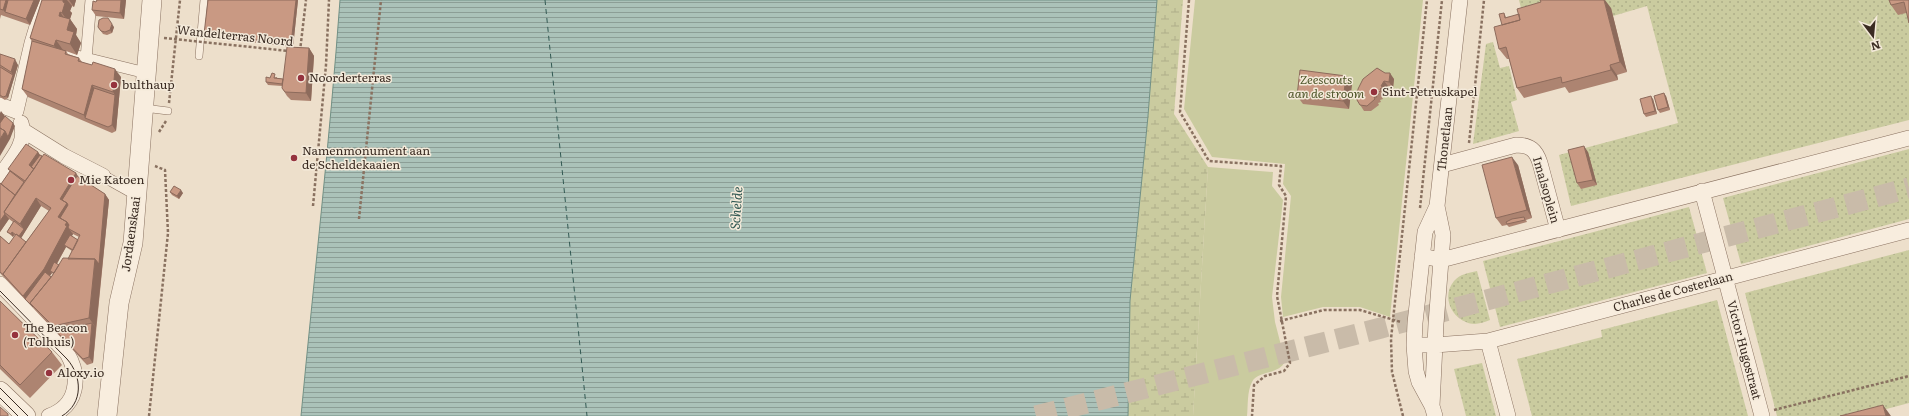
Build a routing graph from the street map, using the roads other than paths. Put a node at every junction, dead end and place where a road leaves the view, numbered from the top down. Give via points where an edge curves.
1 (46, 0) edge
2 (91, 0) edge
3 (152, 0) edge
4 (204, 0) edge
5 (1460, 0) edge
6 (32, 43) junction
7 (199, 56) dead end
8 (86, 59) junction
9 (146, 73) junction
10 (0, 105) edge
11 (144, 108) junction
12 (16, 111) junction
13 (168, 111) dead end
14 (24, 131) junction
15 (1909, 138) edge
16 (1442, 165) junction
17 (0, 176) edge
18 (103, 176) joint
19 (1702, 191) junction
20 (137, 195) junction
21 (1437, 206) junction
22 (1558, 230) junction
23 (1909, 230) edge
24 (1422, 256) junction
25 (1441, 260) junction
26 (1724, 278) junction
27 (0, 284) edge
28 (1488, 340) junction
29 (1414, 345) junction
30 (1435, 345) junction
31 (0, 391) edge
32 (1434, 411) edge
33 (1762, 415) edge
34 (26, 416) edge
35 (49, 416) edge
36 (107, 416) edge
37 (1508, 416) edge

1 - 6 street
2 - 8 street
3 - 9 street, Jordaenskaai
4 - 7 lane
5 - 16 street, Thonetlaan
6 - 8 street
6 - 12 street
8 - 9 street
9 - 11 street, Jordaenskaai
10 - 12 street
11 - 13 lane
11 - 20 street, Jordaenskaai
12 - 14 street
14 - 17 street via 23,142
14 - 18 street
15 - 19 street
16 - 21 street, Thonetlaan
16 - 22 street, Imalsoplein via 1516,145 1532,148 1540,163
18 - 20 street
19 - 22 street
19 - 26 street, Victor Hugostraat
20 - 36 street, Jordaenskaai via 133,243 119,303
21 - 24 street, Thonetlaan via 1425,232
21 - 25 street, Thonetlaan via 1443,234
22 - 25 street
23 - 26 street, Charles de Costerlaan
24 - 25 street
24 - 29 street, Thonetlaan
25 - 30 street, Thonetlaan
26 - 28 street, Charles de Costerlaan
26 - 33 street, Victor Hugostraat
27 - 35 street via 67,353 73,366 75,387 72,400 63,410
28 - 30 street, Charles de Costerlaan
28 - 37 street
29 - 30 street
29 - 32 street, Thonetlaan via 1419,382
30 - 32 street, Thonetlaan
31 - 34 street

